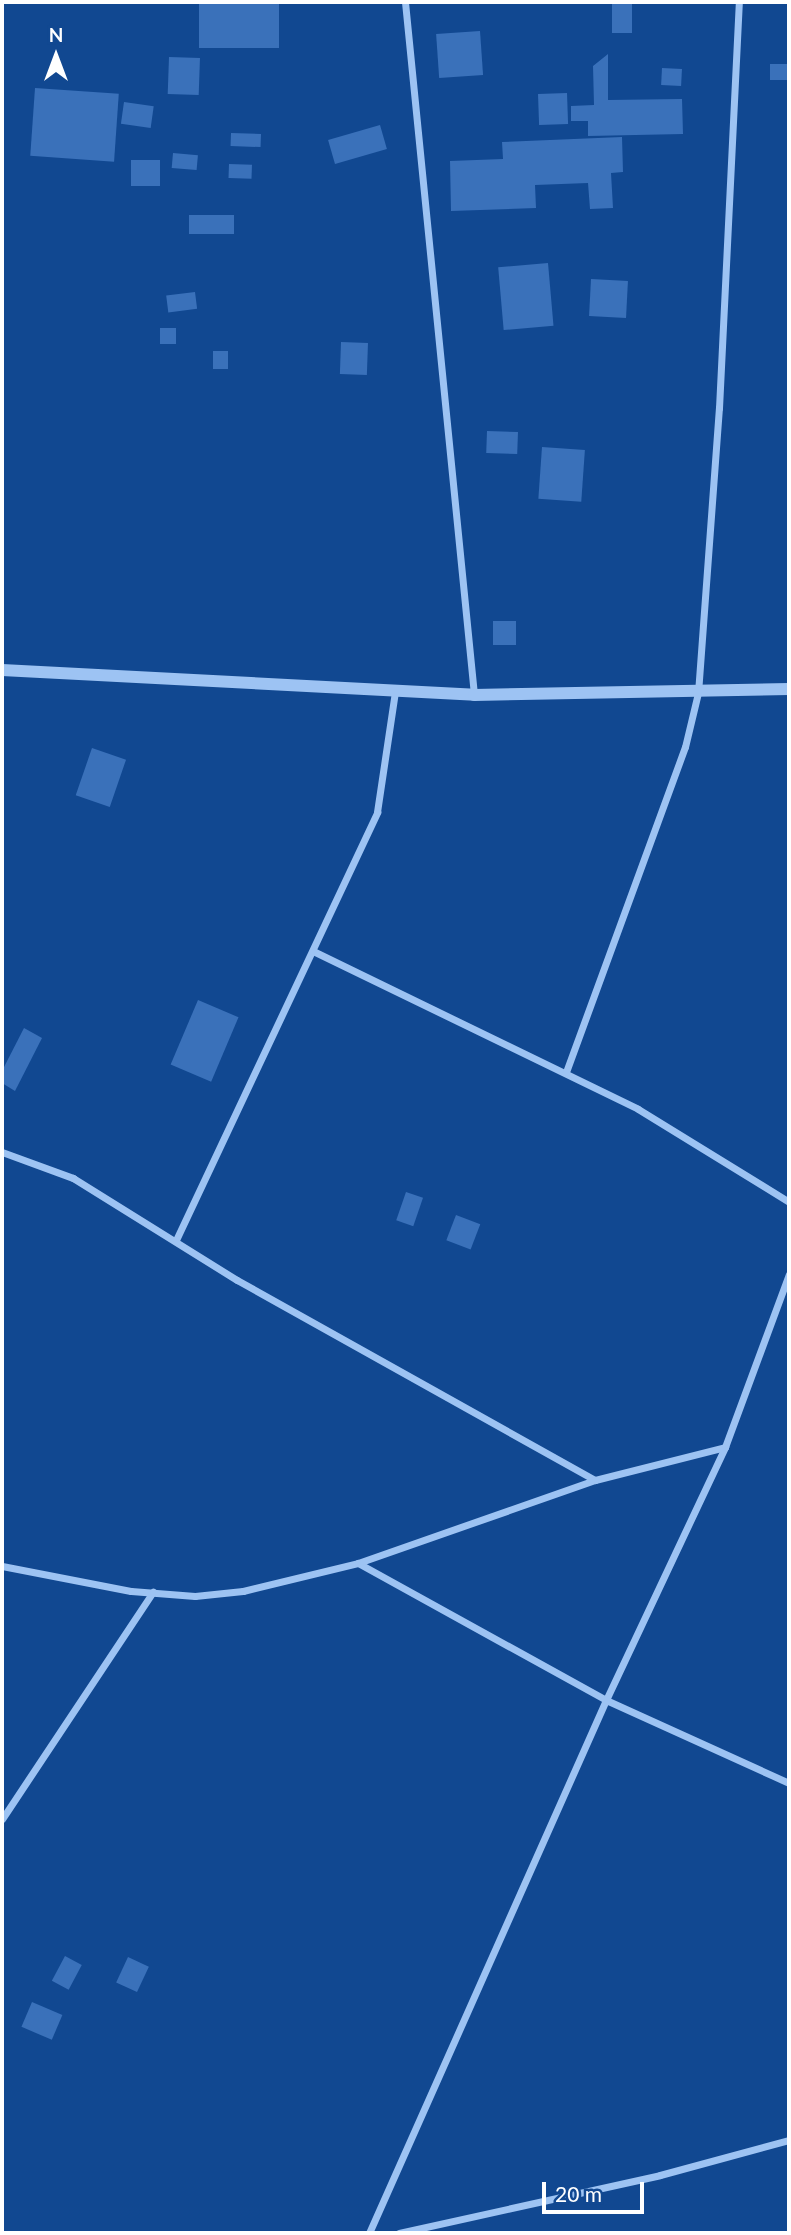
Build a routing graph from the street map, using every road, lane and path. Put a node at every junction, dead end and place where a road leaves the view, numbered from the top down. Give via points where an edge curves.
1 (405, 2) edge
2 (739, 2) edge
3 (2, 670) edge
4 (789, 689) edge
5 (395, 692) junction
6 (698, 693) junction
7 (474, 695) junction
8 (313, 951) junction
9 (566, 1072) junction
10 (2, 1152) edge
11 (789, 1202) edge
12 (176, 1240) junction
13 (789, 1274) edge
14 (725, 1447) junction
15 (595, 1480) junction
16 (358, 1563) junction
17 (2, 1566) edge
18 (153, 1592) junction
19 (606, 1700) junction
20 (789, 1783) edge
21 (2, 1818) edge
22 (789, 2140) edge
23 (369, 2233) edge
24 (399, 2233) edge

1 - 7 street
2 - 6 street via 719,408
3 - 5 street
4 - 6 street
5 - 7 street
5 - 8 street via 377,813
6 - 7 street
6 - 9 street via 682,758
8 - 9 street
8 - 12 street
9 - 11 street via 676,1131
10 - 12 street via 73,1178
12 - 15 street via 301,1317
13 - 14 street
14 - 15 street
14 - 19 street
15 - 16 street
16 - 18 street via 243,1591 195,1596
16 - 19 street
17 - 18 street
18 - 21 street
19 - 20 street
19 - 23 street
22 - 24 street via 660,2175

